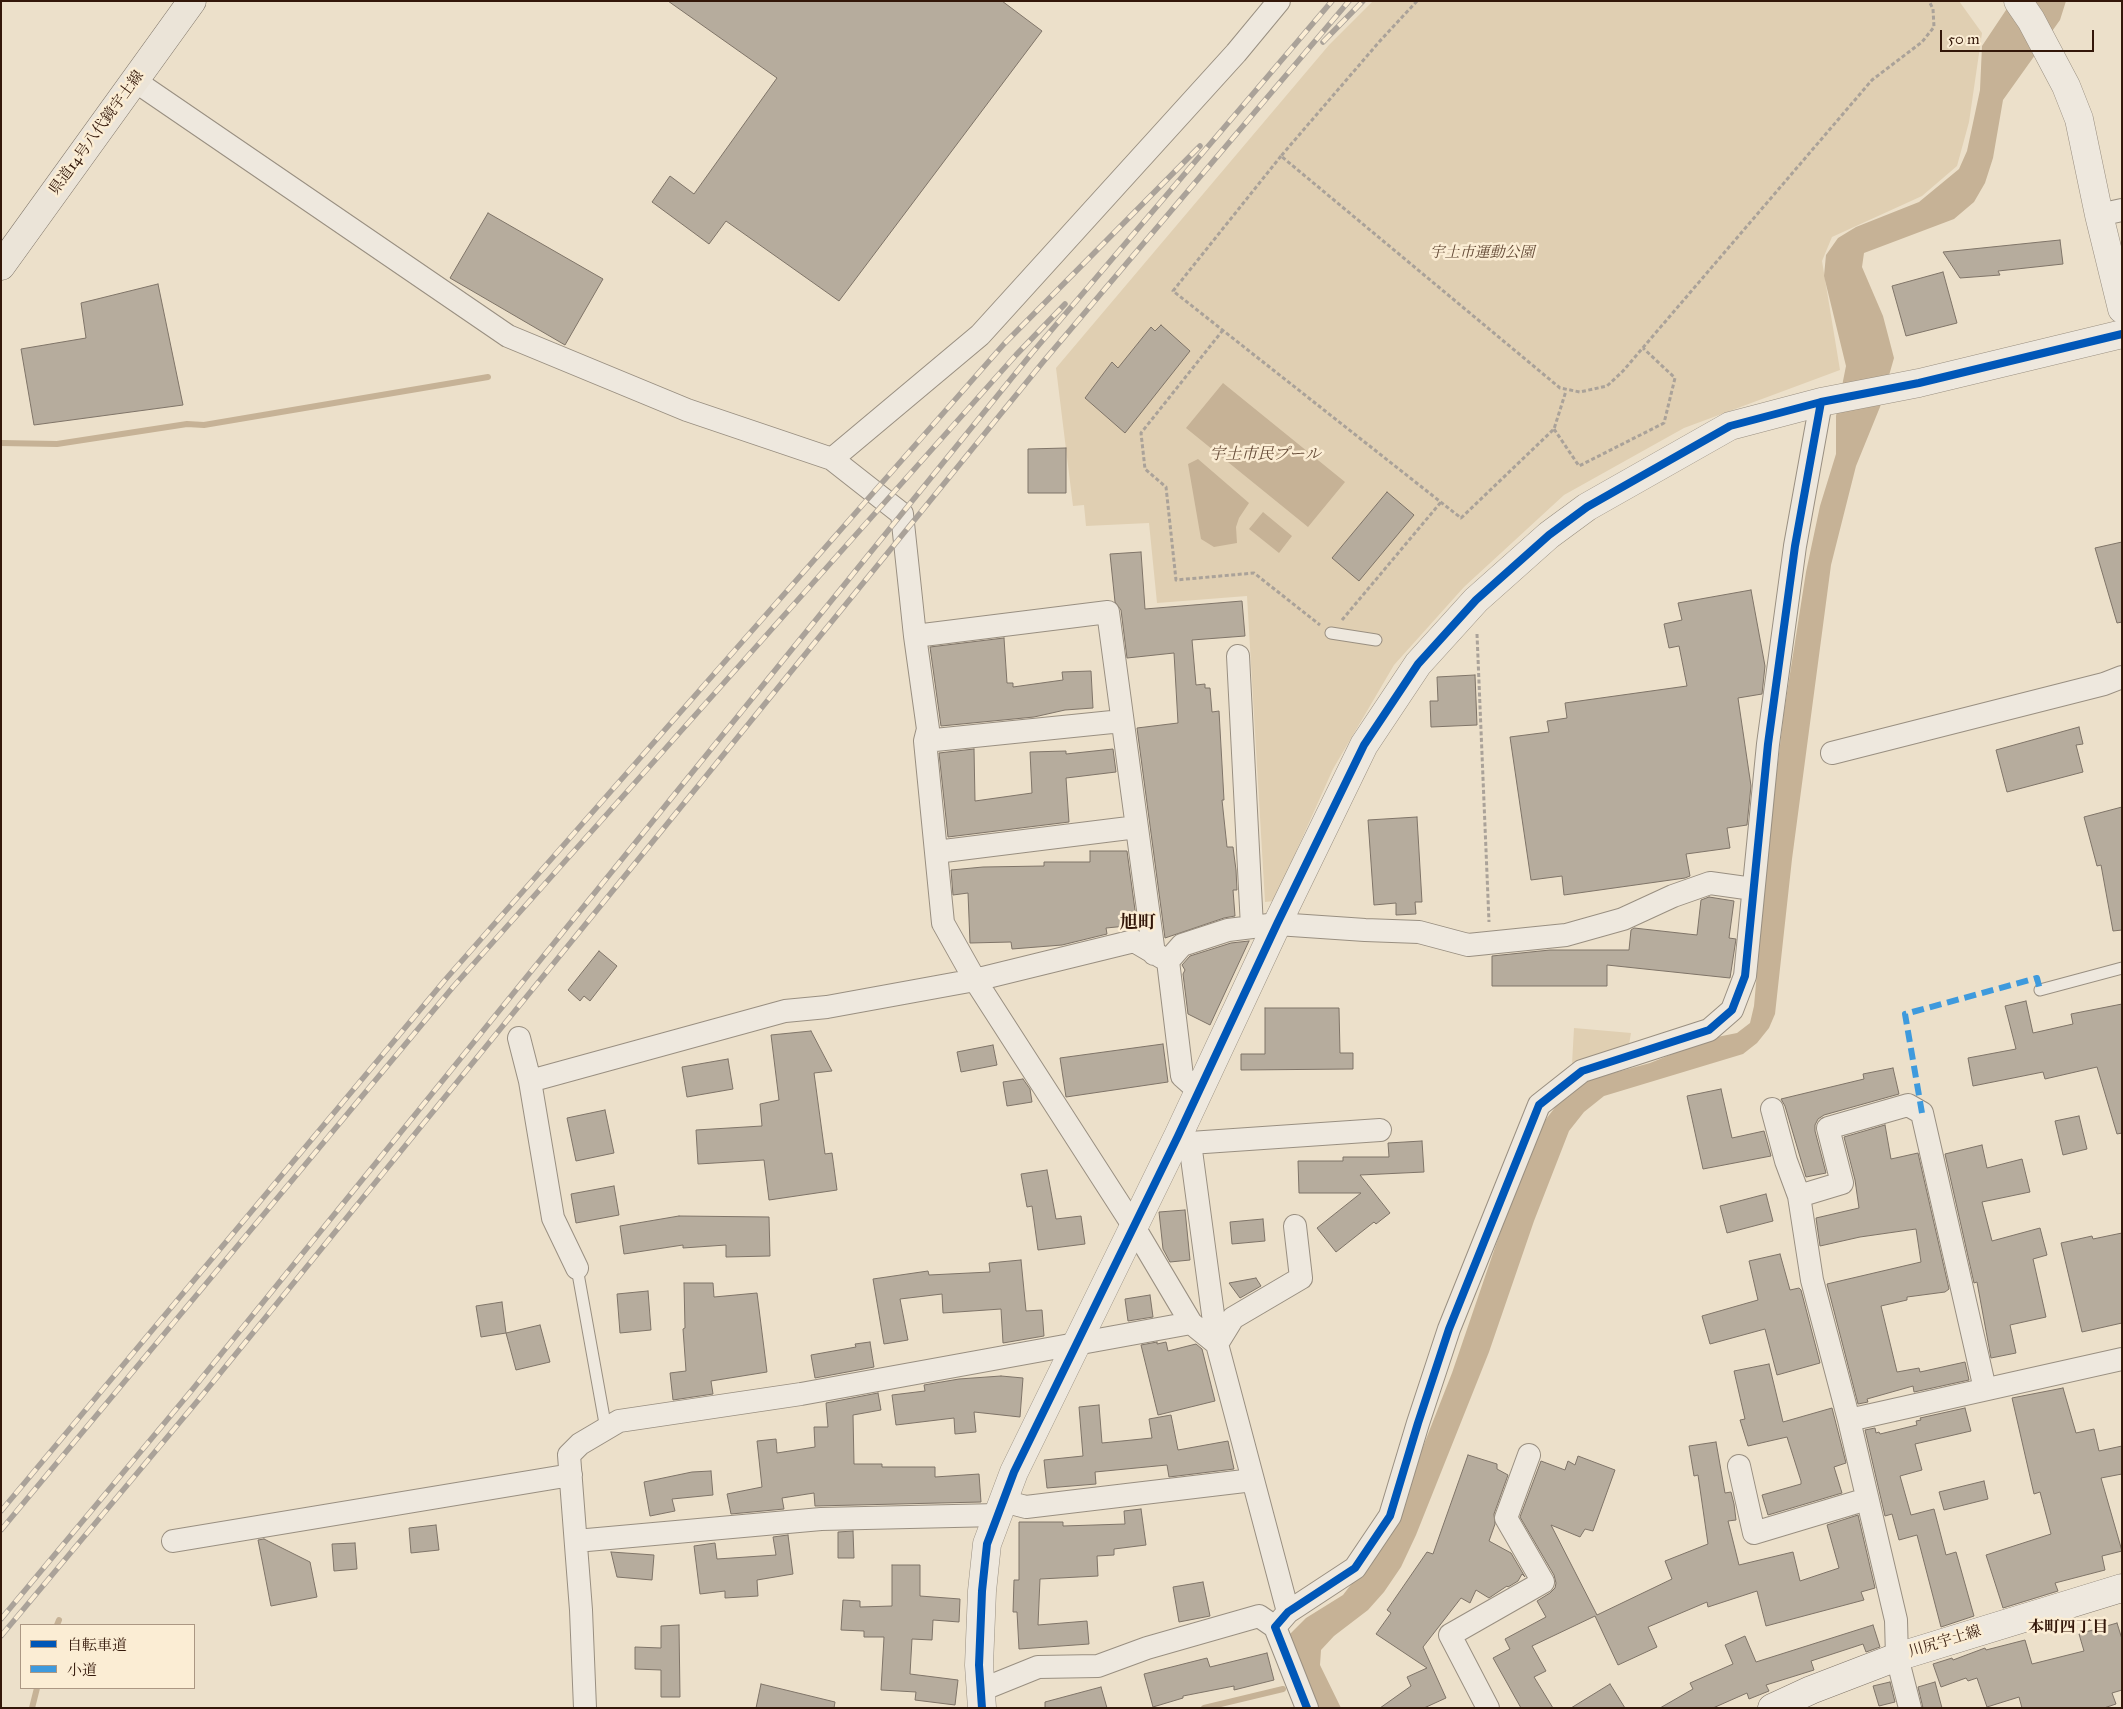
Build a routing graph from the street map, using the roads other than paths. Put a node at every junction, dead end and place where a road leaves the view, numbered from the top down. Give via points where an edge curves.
1 (192, 1) edge
2 (1279, 1) edge
3 (2018, 1) edge
4 (135, 81) junction
5 (2110, 213) edge
6 (1, 266) edge
7 (2122, 309) edge
8 (2122, 334) edge
9 (1833, 400) junction
10 (832, 458) junction
11 (1331, 633) road end
12 (915, 636) junction
13 (1376, 640) dead end
14 (1238, 656) dead end
15 (2122, 677) edge
16 (1122, 721) junction
17 (925, 740) junction
18 (1832, 753) dead end
19 (1137, 827) junction
20 (936, 852) junction
21 (1753, 889) junction
22 (1264, 925) junction
23 (1161, 957) junction
24 (2122, 968) edge
25 (975, 980) junction
26 (2040, 990) dead end
27 (519, 1038) dead end
28 (530, 1081) junction
29 (1199, 1091) junction
30 (1772, 1109) dead end
31 (1380, 1130) dead end
32 (1184, 1140) junction
33 (1799, 1196) junction
34 (1295, 1226) dead end
35 (1134, 1227) junction
36 (577, 1268) joint
37 (1191, 1323) junction
38 (1075, 1344) junction
39 (1217, 1344) junction
40 (2122, 1359) edge
41 (1984, 1389) junction
42 (1849, 1420) junction
43 (606, 1429) junction
44 (1529, 1456) dead end
45 (1739, 1466) dead end
46 (571, 1475) junction
47 (1253, 1480) junction
48 (1867, 1499) junction
49 (1001, 1508) junction
50 (173, 1541) dead end
51 (576, 1542) junction
52 (2122, 1588) edge
53 (1281, 1620) junction
54 (1897, 1656) junction
55 (982, 1699) edge
56 (585, 1708) edge
57 (1307, 1708) edge
58 (1488, 1708) edge
59 (1772, 1708) edge
60 (1910, 1708) edge

1 - 4 main road, 県道14号八代鏡宇土線
2 - 10 street via 1230,60 980,335
3 - 5 street via 2066,86
4 - 6 main road, 県道14号八代鏡宇土線
4 - 10 street via 508,336 687,410
5 - 7 street
8 - 9 street via 1919,383
9 - 21 street via 1793,556
9 - 22 street via 1730,426 1644,474 1587,507 1549,535 1476,600 1418,664 1364,745
10 - 12 street via 902,514
11 - 13 lane
12 - 16 street via 1108,612
12 - 17 street via 928,729
14 - 22 street
15 - 18 street
16 - 17 street
16 - 19 street
17 - 20 street
19 - 20 street
19 - 23 street
20 - 25 street via 943,923
21 - 22 street via 1710,883 1622,920 1576,932 1468,946 1420,932
21 - 53 street via 1745,976 1732,1010 1709,1030 1582,1071 1539,1105 1449,1329 1390,1516 1355,1568
22 - 23 street via 1228,930 1182,945
22 - 29 street
23 - 25 street via 1134,941
23 - 29 street via 1182,1076
24 - 26 lane
25 - 28 street via 827,1008 786,1011
25 - 35 street
27 - 28 street
28 - 36 street via 553,1218
29 - 32 street
30 - 33 street
31 - 32 street
32 - 35 street
32 - 39 street
33 - 41 street via 1842,1183 1828,1128 1908,1105 1922,1113
33 - 42 street via 1812,1280
34 - 39 street via 1301,1278 1233,1318
35 - 37 street
35 - 38 street
36 - 43 lane
37 - 38 street
37 - 39 street
38 - 43 street via 801,1394 619,1421
38 - 49 street via 1014,1472
39 - 47 street
40 - 41 street
41 - 42 street
42 - 48 street
43 - 46 street via 580,1444 569,1455
44 - 58 street via 1506,1518 1543,1582 1450,1635
45 - 48 street via 1754,1533
46 - 50 street
46 - 51 street
47 - 49 street
47 - 53 street
48 - 54 street via 1896,1620
49 - 51 street via 821,1519
49 - 55 street via 988,1544 982,1591 978,1665
51 - 56 street
52 - 54 street, 川尻宇土線
53 - 55 street via 1259,1616 1147,1648 1098,1666 1038,1667
53 - 57 street
54 - 59 street, 川尻宇土線
54 - 60 street

